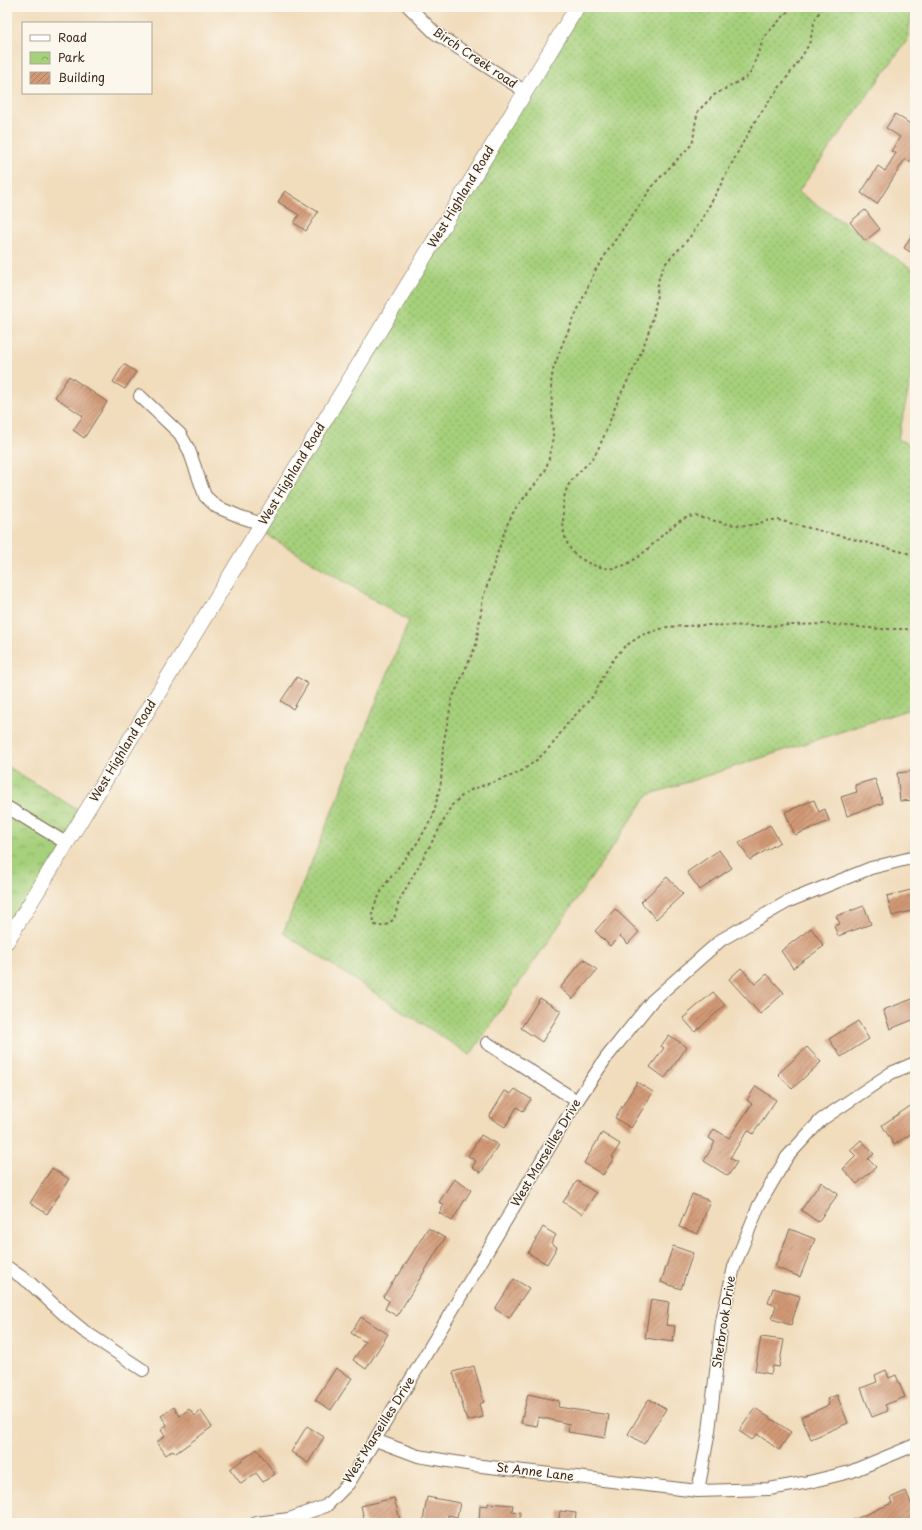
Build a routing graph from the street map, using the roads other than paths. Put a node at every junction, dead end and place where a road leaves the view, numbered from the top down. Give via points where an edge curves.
1 (409, 7) edge
2 (577, 7) edge
3 (526, 92) junction
4 (140, 396) dead end
5 (262, 524) junction
6 (7, 807) edge
7 (66, 843) junction
8 (915, 857) edge
9 (7, 941) edge
10 (487, 1043) dead end
11 (915, 1063) edge
12 (577, 1101) junction
13 (7, 1267) edge
14 (143, 1370) dead end
15 (375, 1440) junction
16 (915, 1445) edge
17 (698, 1491) junction
18 (256, 1523) edge

1 - 3 street, Birch Creek road via 435,33
2 - 3 main road, West Highland Road
3 - 5 main road, West Highland Road
4 - 5 street via 180,434 189,450 205,496 217,506
5 - 7 main road, West Highland Road
6 - 7 street
7 - 9 main road, West Highland Road
8 - 12 street, West Marseilles Drive via 871,868 789,901 721,940 652,1002 606,1058
10 - 12 street
11 - 17 street, Sherbrook Drive via 892,1072 821,1120 787,1157 759,1205 734,1267 722,1321
12 - 15 street, West Marseilles Drive
13 - 14 street via 30,1282 84,1331
15 - 17 street, St Anne Lane via 418,1456 472,1465
15 - 18 street, West Marseilles Drive via 349,1483 326,1506 289,1520
16 - 17 street, St Anne Lane via 850,1472 809,1482 769,1489

